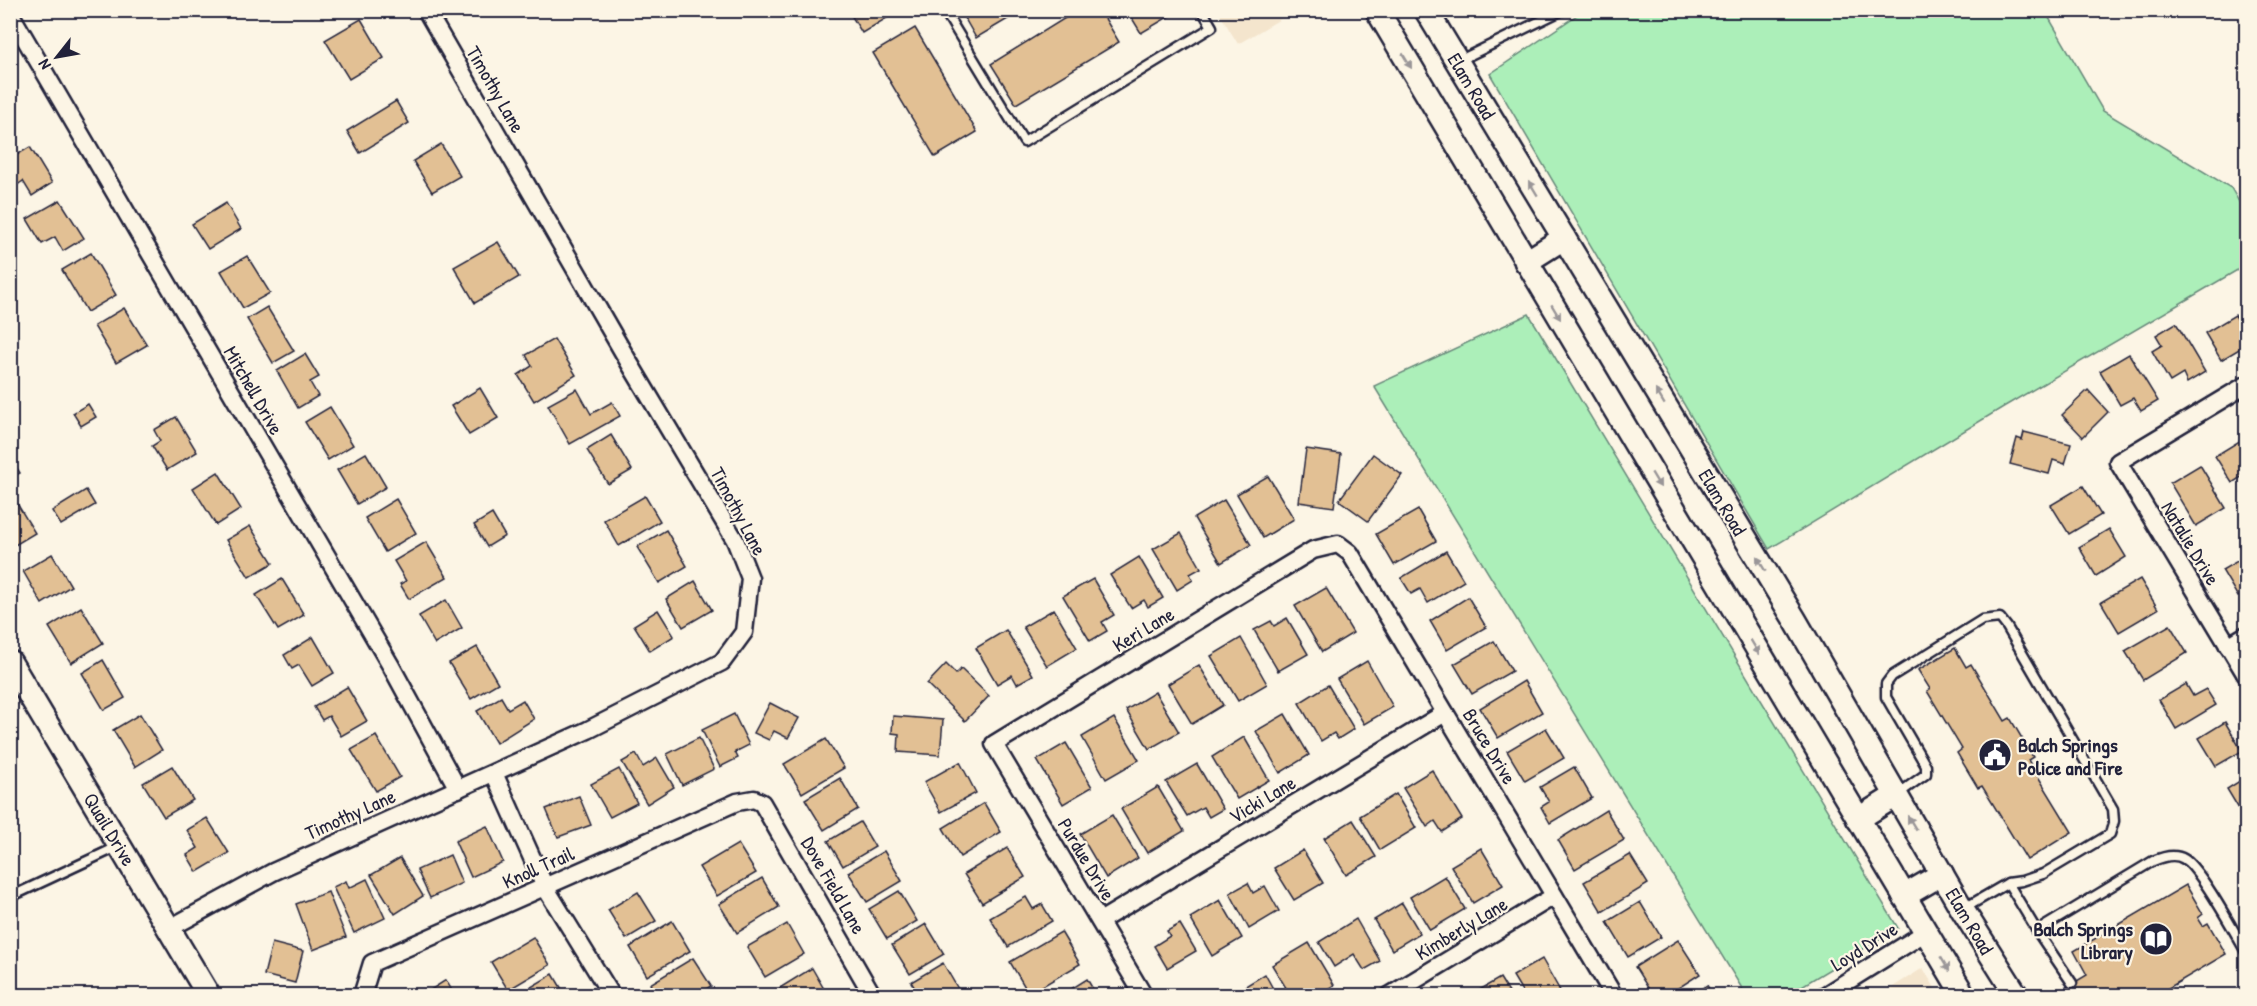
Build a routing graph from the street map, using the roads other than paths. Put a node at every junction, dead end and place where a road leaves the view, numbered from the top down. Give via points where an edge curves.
1 (426, 10) edge
2 (944, 10) edge
3 (1202, 10) edge
4 (1377, 10) edge
5 (1426, 10) edge
6 (1563, 10) edge
7 (10, 14) edge
8 (1457, 61) junction
9 (1564, 238) junction
10 (1526, 262) junction
11 (2247, 386) edge
12 (1313, 550) joint
13 (2247, 635) edge
14 (2229, 646) junction
15 (10, 662) edge
16 (2247, 675) edge
17 (1445, 713) junction
18 (994, 744) joint
19 (494, 773) junction
20 (458, 789) junction
21 (1896, 796) junction
22 (754, 799) joint
23 (1858, 819) junction
24 (120, 846) junction
25 (1942, 874) junction
26 (2008, 883) junction
27 (545, 887) junction
28 (1554, 896) junction
29 (1904, 896) junction
30 (10, 897) edge
31 (1962, 909) junction
32 (1100, 921) junction
33 (170, 928) junction
34 (2037, 931) junction
35 (1926, 932) junction
36 (2247, 952) edge
37 (2072, 983) dead end
38 (209, 996) edge
39 (367, 996) edge
40 (612, 996) edge
41 (873, 996) edge
42 (1144, 996) edge
43 (1389, 996) edge
44 (1614, 996) edge
45 (1824, 996) edge
46 (1964, 996) edge
47 (2017, 996) edge

1 - 19 street, Timothy Lane via 735,540 750,578 744,632 722,662
2 - 3 lane via 1024,142 1212,27
4 -> 10 main road
5 - 8 main road, Elam Road
6 - 8 lane
7 - 20 street, Mitchell Drive via 391,666
9 -> 8 main road, Elam Road
9 - 10 main road
21 -> 9 main road, Elam Road via 1795,620
10 -> 23 main road
11 - 14 street, Natalie Drive via 2118,462
12 - 17 street, Bruce Drive via 1338,544 1350,553
12 - 18 street, Keri Lane
13 - 14 street
14 - 16 street, Natalie Drive
15 - 24 main road, Quail Drive
17 - 28 street, Bruce Drive
17 - 32 street, Vicki Lane
18 - 32 street, Purdue Drive
19 - 20 street, Timothy Lane
19 - 27 street
20 - 33 street, Timothy Lane via 273,872
21 - 23 main road
25 -> 21 main road, Elam Road
21 - 26 lane via 1926,774 1926,766 1886,697 1886,684 1892,676 1982,620 2000,618 2113,810 2114,821 2110,834 2043,874
22 - 27 street, Knoll Trail via 737,802
22 - 41 street, Dove Field Lane via 762,803
23 - 29 main road
24 - 30 lane
24 - 33 main road, Quail Drive
25 - 29 main road
25 - 31 main road, Elam Road
26 - 31 lane
26 - 34 lane
27 - 39 street, Knoll Trail via 372,963 364,990
27 - 40 street
28 - 43 street, Kimberly Lane
28 - 44 street, Bruce Drive
29 - 35 main road
31 - 47 main road, Elam Road
32 - 42 street, Purdue Drive
33 - 38 main road, Quail Drive
34 - 36 lane via 2153,861 2172,856 2184,858 2196,870
34 - 37 lane
35 - 45 street, Loyd Drive
35 -> 46 main road

